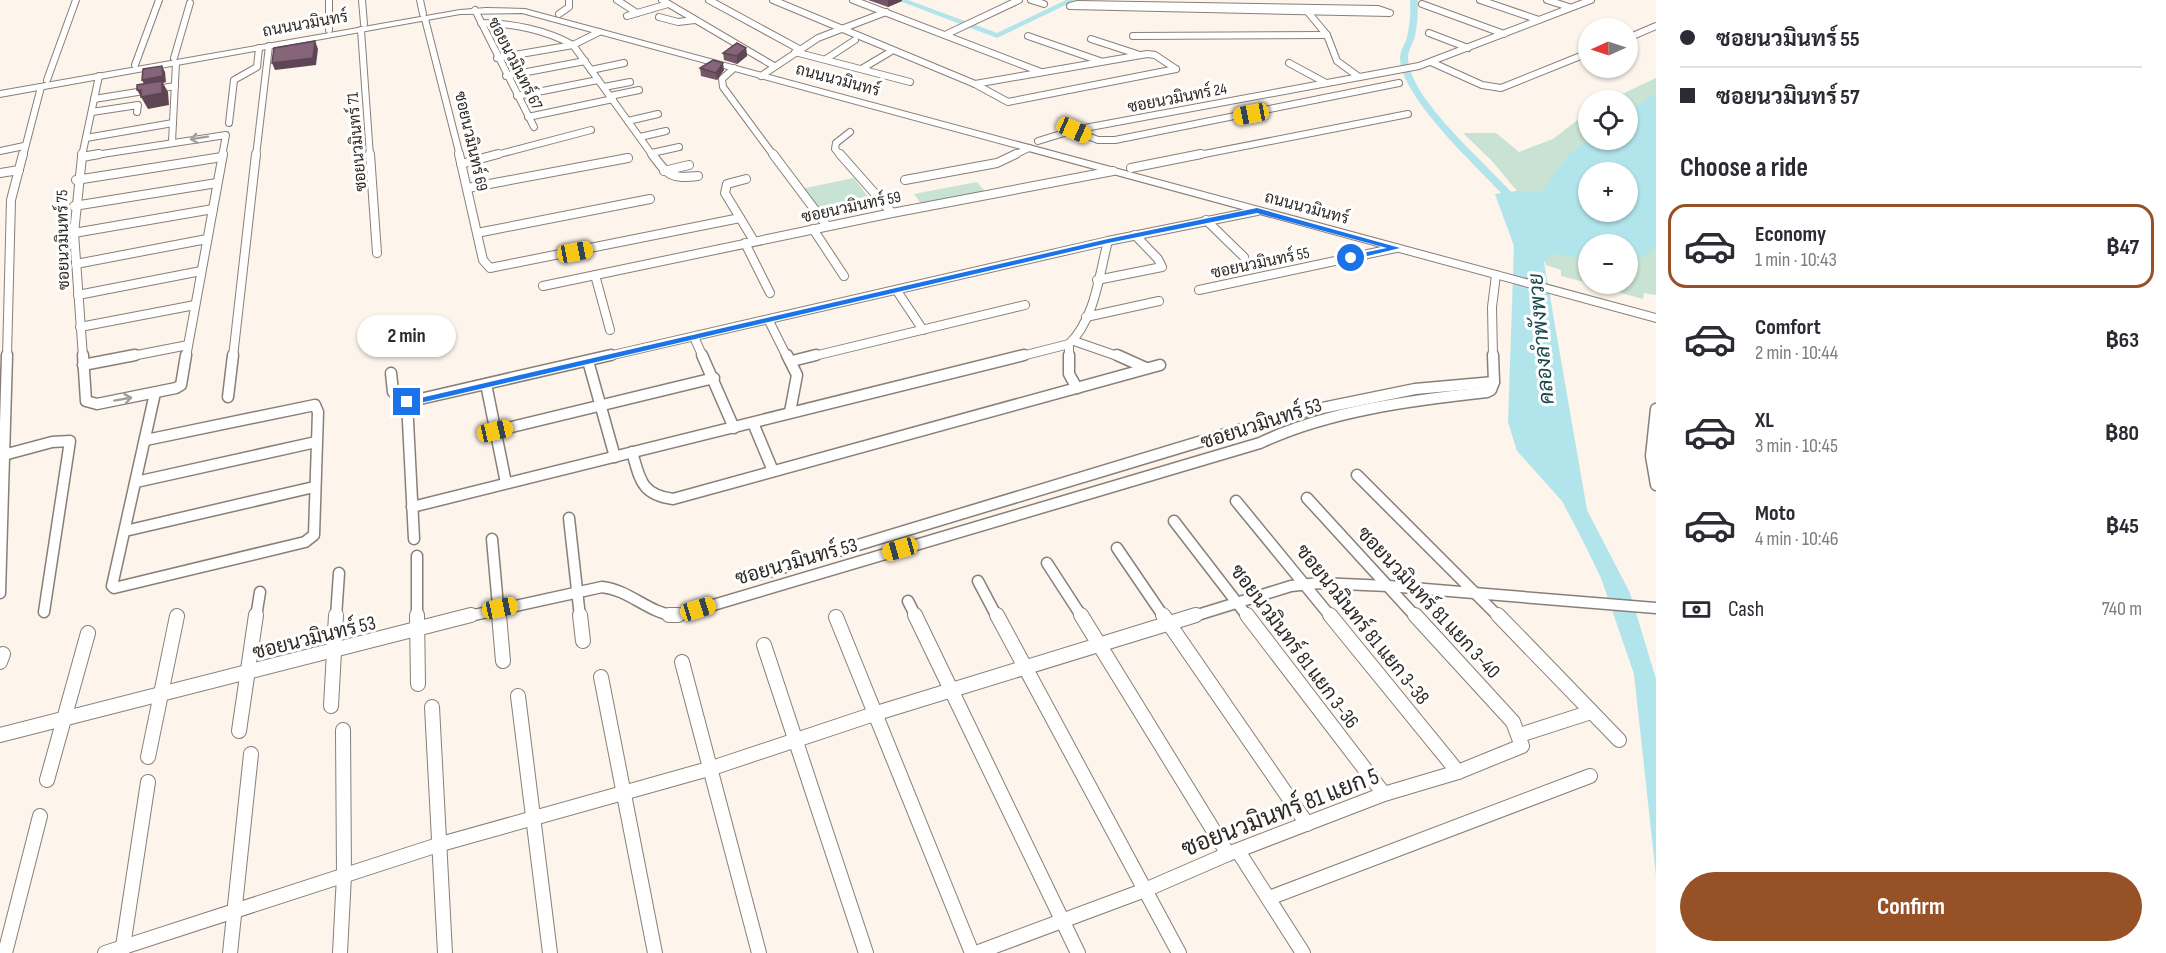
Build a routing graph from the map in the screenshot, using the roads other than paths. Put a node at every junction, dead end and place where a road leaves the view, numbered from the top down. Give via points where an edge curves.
1 (76, 0) edge
2 (159, 0) edge
3 (329, 0) edge
4 (362, 0) edge
5 (420, 0) edge
6 (569, 0) edge
7 (617, 0) edge
8 (709, 0) edge
9 (773, 0) edge
10 (853, 0) edge
11 (1018, 0) edge
12 (1031, 0) edge
13 (1480, 0) edge
14 (1547, 0) edge
15 (1591, 0) edge
16 (608, 2) dead end
17 (665, 2) edge
18 (190, 3) dead end
19 (1044, 4) dead end
20 (1422, 4) dead end
21 (476, 5) edge
22 (1569, 7) junction
23 (1306, 10) junction
24 (886, 12) junction
25 (637, 13) junction
26 (559, 14) junction
27 (424, 16) junction
28 (627, 16) dead end
29 (659, 17) dead end
30 (695, 20) junction
31 (1539, 20) junction
32 (481, 23) junction
33 (1656, 26) edge
34 (362, 27) junction
35 (841, 29) junction
36 (329, 30) junction
37 (599, 32) junction
38 (1429, 33) dead end
39 (946, 34) junction
40 (1504, 34) junction
41 (1638, 34) edge
42 (1327, 35) junction
43 (1028, 36) dead end
44 (1133, 36) dead end
45 (1091, 39) dead end
46 (855, 40) dead end
47 (573, 45) junction
48 (264, 47) junction
49 (1467, 48) junction
50 (797, 51) junction
51 (890, 52) dead end
52 (1140, 55) junction
53 (1578, 57) edge
54 (497, 58) junction
55 (826, 59) junction
56 (175, 60) junction
57 (585, 62) junction
58 (1101, 62) junction
59 (1431, 62) junction
60 (624, 63) dead end
61 (1289, 63) dead end
62 (135, 65) junction
63 (734, 68) junction
64 (863, 68) junction
65 (591, 70) junction
66 (768, 70) junction
67 (1041, 72) junction
68 (99, 76) junction
69 (506, 76) junction
70 (1356, 77) junction
71 (598, 80) junction
72 (630, 82) dead end
73 (910, 82) dead end
74 (44, 83) junction
75 (1326, 83) junction
76 (1399, 83) dead end
77 (975, 84) junction
78 (175, 86) junction
79 (604, 87) junction
80 (0, 89) edge
81 (639, 90) dead end
82 (1373, 90) junction
83 (1273, 93) junction
84 (0, 94) edge
85 (517, 96) junction
86 (611, 98) junction
87 (94, 99) junction
88 (1294, 106) junction
89 (1188, 108) junction
90 (92, 112) junction
91 (137, 112) dead end
92 (658, 114) dead end
93 (1408, 114) dead end
94 (528, 117) junction
95 (628, 121) junction
96 (173, 123) junction
97 (229, 123) dead end
98 (1208, 123) junction
99 (534, 127) dead end
100 (591, 130) dead end
101 (1074, 130) junction
102 (666, 131) dead end
103 (850, 132) dead end
104 (640, 137) junction
105 (86, 138) junction
106 (172, 142) junction
107 (1034, 145) junction
108 (24, 146) junction
109 (679, 147) dead end
110 (0, 150) edge
111 (652, 153) junction
112 (222, 157) junction
113 (81, 158) junction
114 (628, 158) dead end
115 (461, 164) junction
116 (689, 165) dead end
117 (1131, 168) junction
118 (19, 170) junction
119 (664, 171) junction
120 (1113, 171) junction
121 (0, 174) edge
122 (698, 176) dead end
123 (746, 179) dead end
124 (76, 180) junction
125 (905, 180) dead end
126 (217, 183) junction
127 (468, 188) junction
128 (650, 199) dead end
129 (74, 206) junction
130 (213, 209) junction
131 (1257, 210) junction
132 (892, 213) junction
133 (740, 218) junction
134 (1206, 220) junction
135 (827, 226) junction
136 (813, 229) junction
137 (74, 233) junction
138 (477, 233) junction
139 (1135, 235) junction
140 (207, 239) junction
141 (1108, 241) junction
142 (750, 242) junction
143 (1396, 248) junction
144 (377, 253) dead end
145 (1244, 256) dead end
146 (76, 264) junction
147 (201, 271) junction
148 (1510, 274) junction
149 (595, 275) junction
150 (1497, 275) junction
151 (844, 276) dead end
152 (1097, 280) junction
153 (1550, 285) junction
154 (543, 286) dead end
155 (1199, 290) dead end
156 (897, 291) junction
157 (770, 293) dead end
158 (78, 294) junction
159 (1159, 301) dead end
160 (195, 305) junction
161 (1025, 305) dead end
162 (1656, 308) edge
163 (1086, 317) junction
164 (1656, 318) edge
165 (769, 321) junction
166 (80, 327) junction
167 (610, 330) dead end
168 (923, 330) junction
169 (694, 337) junction
170 (1071, 343) junction
171 (189, 345) junction
172 (588, 361) junction
173 (792, 362) junction
174 (83, 365) junction
175 (1160, 365) dead end
176 (1146, 368) junction
177 (391, 373) dead end
178 (714, 378) junction
179 (1494, 382) junction
180 (486, 384) junction
181 (1077, 388) junction
182 (155, 393) junction
183 (228, 397) dead end
184 (407, 402) junction
185 (602, 405) junction
186 (1656, 409) edge
187 (790, 412) junction
188 (753, 423) junction
189 (734, 428) junction
190 (495, 431) junction
191 (146, 440) junction
192 (316, 442) junction
193 (632, 452) junction
194 (1, 456) edge
195 (615, 457) junction
196 (773, 471) junction
197 (1357, 475) dead end
198 (136, 482) junction
199 (506, 483) junction
200 (1656, 485) edge
201 (314, 487) junction
202 (1307, 498) dead end
203 (1236, 501) dead end
204 (412, 507) junction
205 (569, 518) dead end
206 (1174, 521) dead end
207 (125, 531) junction
208 (414, 539) dead end
209 (492, 539) dead end
210 (1117, 548) dead end
211 (417, 556) dead end
212 (1047, 563) dead end
213 (339, 573) dead end
214 (762, 574) dead end
215 (978, 581) dead end
216 (1306, 583) junction
217 (1388, 586) junction
218 (260, 592) dead end
219 (578, 592) junction
220 (0, 593) edge
221 (1476, 593) junction
222 (908, 601) dead end
223 (1239, 604) junction
224 (500, 608) junction
225 (1651, 608) edge
226 (44, 612) dead end
227 (177, 616) dead end
228 (836, 617) dead end
229 (1171, 624) junction
230 (418, 629) junction
231 (88, 633) dead end
232 (583, 641) dead end
233 (764, 645) dead end
234 (1101, 645) junction
235 (335, 650) junction
236 (503, 661) dead end
237 (682, 662) dead end
238 (1027, 668) junction
239 (250, 672) junction
240 (601, 676) dead end
241 (418, 684) dead end
242 (953, 690) junction
243 (161, 694) junction
244 (518, 696) dead end
245 (331, 706) dead end
246 (432, 707) dead end
247 (1591, 711) junction
248 (877, 713) junction
249 (65, 719) junction
250 (343, 730) dead end
251 (239, 731) dead end
252 (0, 735) edge
253 (1521, 735) junction
254 (795, 739) junction
255 (1618, 741) dead end
256 (251, 754) dead end
257 (148, 757) dead end
258 (712, 768) junction
259 (1458, 772) junction
260 (1590, 776) dead end
261 (47, 780) dead end
262 (148, 782) dead end
263 (623, 794) junction
264 (1384, 794) junction
265 (40, 816) dead end
266 (534, 819) junction
267 (1307, 824) junction
268 (441, 844) junction
269 (1233, 852) junction
270 (344, 875) junction
271 (1145, 890) junction
272 (1269, 898) junction
273 (236, 912) junction
274 (1062, 920) junction
275 (122, 950) edge
276 (5, 953) edge
277 (105, 953) edge
278 (230, 953) edge
279 (340, 953) edge
280 (445, 953) edge
281 (550, 953) edge
282 (655, 953) edge
283 (759, 953) edge
284 (866, 953) edge
285 (974, 953) edge
286 (1078, 953) edge
287 (1179, 953) edge
288 (1303, 953) edge

1 - 74 street
2 - 62 street
3 - 36 street
4 - 34 street, ซอยนวมินทร์ 71
5 - 27 street, ซอยนวมินทร์ 69
6 - 26 street via 569,7
7 - 16 street
7 - 25 street
8 - 50 street
9 - 35 street
10 - 24 street
11 - 39 street
12 - 19 street
13 - 31 street
14 - 22 street
15 - 22 street, ซอยนวมินทร์ 24
17 - 25 street
17 - 30 street
18 - 56 street
20 - 40 street
21 - 26 main road, ถนนนวมินทร์ via 515,5
21 - 27 main road, ถนนนวมินทร์
21 - 32 street, ซอยนวมินทร์ 67
21 - 37 main road, ถนนนวมินทร์ via 522,12
22 - 31 street, ซอยนวมินทร์ 24
23 - 23 street via 1384,9 1390,13
23 - 23 street via 1078,8 1070,5
23 - 42 street
24 - 35 street
24 - 39 street
25 - 28 street
26 - 66 main road, ถนนนวมินทร์
27 - 34 main road, ถนนนวมินทร์
27 - 115 street, ซอยนวมินทร์ 69
29 - 30 street via 678,22
30 - 66 street
31 - 40 street, ซอยนวมินทร์ 24
32 - 47 street via 555,35
32 - 54 street, ซอยนวมินทร์ 67
33 - 41 street
34 - 36 main road, ถนนนวมินทร์
34 - 48 main road, ถนนนวมินทร์
34 - 144 street, ซอยนวมินทร์ 71
35 - 50 street
35 - 77 street
36 - 56 main road, ถนนนวมินทร์
37 - 47 street
37 - 63 main road, ถนนนวมินทร์
38 - 49 street
39 - 67 street
40 - 49 street, ซอยนวมินทร์ 24
42 - 44 street
42 - 70 street via 1337,61
43 - 58 street
45 - 52 street
46 - 55 street
47 - 54 street
47 - 57 street
48 - 56 main road, ถนนนวมินทร์
48 - 97 street via 257,67 234,80
48 - 183 street
49 - 59 street, ซอยนวมินทร์ 24
50 - 55 street
50 - 66 street
51 - 64 street
52 - 58 street
52 - 77 street via 1155,55 1176,69 1015,103 1001,101
53 - 59 street via 1501,88 1482,85
54 - 69 street, ซอยนวมินทร์ 67
55 - 64 street
56 - 62 main road, ถนนนวมินทร์
56 - 68 main road, ถนนนวมินทร์
56 - 78 street
57 - 65 street
57 - 69 street
58 - 67 street
59 - 70 street, ซอยนวมินทร์ 24
60 - 65 street
61 - 75 street
62 - 74 main road, ถนนนวมินทร์
63 - 66 main road, ถนนนวมินทร์
63 - 135 street via 721,84
64 - 73 street
65 - 71 street
66 - 107 main road, ถนนนวมินทร์
67 - 77 street
68 - 74 main road, ถนนนวมินทร์
68 - 87 street, ซอยนวมินทร์ 75
69 - 85 street, ซอยนวมินทร์ 67
70 - 75 street, ซอยนวมินทร์ 24
70 - 82 street
71 - 79 street
71 - 85 street
72 - 79 street
74 - 80 main road, ถนนนวมินทร์
74 - 84 main road, ถนนนวมินทร์
74 - 108 street
75 - 83 street, ซอยนวมินทร์ 24
76 - 82 street
78 - 87 street
78 - 96 street
79 - 86 street
81 - 86 street
82 - 88 street
83 - 88 street
83 - 89 street, ซอยนวมินทร์ 24
85 - 94 street, ซอยนวมินทร์ 67
86 - 94 street
86 - 95 street
87 - 90 street, ซอยนวมินทร์ 75
88 - 98 street
89 - 98 street
89 - 101 street, ซอยนวมินทร์ 24
90 - 91 street via 138,105
90 - 105 street, ซอยนวมินทร์ 75
92 - 95 street
93 - 117 street
94 - 99 street, ซอยนวมินทร์ 67
95 - 104 street
96 - 105 street
96 - 106 street
98 - 101 street via 1108,141
100 - 115 street
101 - 107 street, ซอยนวมินทร์ 24
102 - 104 street
103 - 132 street via 836,143 835,149
104 - 111 street
105 - 113 street, ซอยนวมินทร์ 75
112 -> 106 street via 226,135
106 - 113 street
107 - 117 main road, ถนนนวมินทร์
107 - 120 main road, ถนนนวมินทร์
107 - 125 street, ซอยนวมินทร์ 24 via 997,163
108 - 110 street
108 - 118 street
109 - 111 street
111 - 119 street
112 - 124 street
112 - 126 street
113 - 124 street, ซอยนวมินทร์ 75
114 - 127 street
115 - 127 street, ซอยนวมินทร์ 69
116 - 119 street
117 - 148 main road, ถนนนวมินทร์
118 - 121 street
118 - 194 street via 11,200
119 - 122 street via 676,178
120 - 131 main road, ถนนนวมินทร์
120 - 132 street, ซอยนวมินทร์ 59
123 - 133 street via 724,188
124 - 129 street, ซอยนวมินทร์ 75
126 - 129 street
126 - 130 street
127 - 138 street, ซอยนวมินทร์ 69
128 - 138 street
129 - 137 street, ซอยนวมินทร์ 75
130 - 137 street
130 - 140 street
131 - 134 street
131 - 143 main road, ถนนนวมินทร์
132 - 135 street, ซอยนวมินทร์ 59
133 - 138 street, ซอยนวมินทร์ 69 via 490,268 483,260
133 - 142 street
134 - 139 street
134 - 145 street
135 - 136 street, ซอยนวมินทร์ 59
136 - 142 street, ซอยนวมินทร์ 59
136 - 151 street
137 - 146 street, ซอยนวมินทร์ 75
139 - 141 street
139 - 152 street via 1162,267
140 - 146 street
140 - 147 street
141 - 152 street
141 - 156 street
142 - 149 street, ซอยนวมินทร์ 59
142 - 157 street
143 - 150 main road, ถนนนวมินทร์
143 - 155 street, ซอยนวมินทร์ 55
146 - 158 street, ซอยนวมินทร์ 75
147 - 158 street
147 - 160 street
148 - 150 main road, ถนนนวมินทร์
148 - 153 main road, ถนนนวมินทร์
149 - 154 street, ซอยนวมินทร์ 59
149 - 167 street
150 - 179 street via 1492,307
152 - 163 street
153 - 162 main road, ถนนนวมินทร์
153 - 164 main road, ถนนนวมินทร์
156 - 165 street
156 - 168 street
158 - 166 street, ซอยนวมินทร์ 75
159 - 163 street
160 - 166 street
160 - 171 street
161 - 168 street
163 - 170 street
165 - 169 street
165 - 173 street
166 - 174 street, ซอยนวมินทร์ 75
168 - 173 street
169 - 172 street
169 - 178 street
170 - 176 street via 1103,349
170 - 181 street via 1069,374
170 - 187 street
171 - 174 street
171 - 182 street via 181,385
172 - 180 street
172 - 185 street
173 - 187 street via 798,379
174 -> 182 street, ซอยนวมินทร์ 75 via 86,400 92,403
175 - 176 street
176 - 181 street
177 - 184 street via 392,394
178 - 185 street
178 - 189 street
179 - 214 street via 1414,389 1288,416
179 - 219 street, ซอยนวมินทร์ 53 via 1487,392 1422,399 1285,431 1260,443 676,616 650,612 611,587
180 - 184 street
180 - 190 street
181 - 196 street
182 - 191 street
184 - 204 street
185 - 190 street
185 - 195 street
186 - 200 street via 1650,441
187 - 188 street
188 - 189 street
188 - 196 street
189 - 193 street
190 - 199 street
191 - 192 street via 309,405 318,408
191 - 198 street
192 - 198 street
192 - 201 street
193 - 195 street
193 - 196 street via 643,488 658,499 673,499
194 - 220 street
194 - 226 street via 70,441
195 - 199 street
197 - 221 street
198 - 207 street
199 - 204 street
201 - 207 street
201 - 207 street via 311,540 114,588
202 - 217 street, ซอยนวมินทร์ 81 แยก 3-40
203 - 216 street, ซอยนวมินทร์ 81 แยก 3-38
204 - 208 street
205 - 219 street
206 - 223 street, ซอยนวมินทร์ 81 แยก 3-36
209 - 224 street
210 - 229 street
211 - 230 street
212 - 234 street
213 - 235 street
215 - 238 street
216 - 217 street
216 - 223 street
216 - 259 street, ซอยนวมินทร์ 81 แยก 3-38
217 - 221 street
217 - 253 street, ซอยนวมินทร์ 81 แยก 3-40
218 - 239 street
219 - 224 street, ซอยนวมินทร์ 53
219 - 232 street
221 - 225 street
221 - 247 street
222 - 242 street
223 - 229 street
223 - 264 street, ซอยนวมินทร์ 81 แยก 3-36
224 - 230 street, ซอยนวมินทร์ 53
224 - 236 street
227 - 243 street
228 - 248 street
229 - 234 street
229 - 267 street
230 - 235 street, ซอยนวมินทร์ 53
230 - 241 street
231 - 249 street
233 - 254 street
234 - 238 street
234 - 269 street
235 - 239 street, ซอยนวมินทร์ 53
235 - 245 street
237 - 258 street
238 - 242 street
238 - 271 street
239 - 243 street, ซอยนวมินทร์ 53
239 - 251 street
240 - 263 street
242 - 248 street
242 - 274 street
243 - 249 street, ซอยนวมินทร์ 53
243 - 257 street
244 - 266 street
246 - 268 street
247 - 253 street
247 - 255 street
248 - 254 street
248 - 285 street
249 - 252 street, ซอยนวมินทร์ 53
249 - 261 street
250 - 270 street
253 - 259 street, ซอยนวมินทร์ 81 แยก 5 via 1522,746 1516,750
254 - 258 street
254 - 284 street
256 - 273 street
258 - 263 street
258 - 283 street
259 - 264 street, ซอยนวมินทร์ 81 แยก 5
260 - 272 street
262 - 275 street
263 - 266 street
263 - 282 street
264 - 267 street, ซอยนวมินทร์ 81 แยก 5
265 - 276 street
266 - 268 street
266 - 281 street
267 - 269 street, ซอยนวมินทร์ 81 แยก 5
268 - 270 street
268 - 280 street
269 - 271 street, ซอยนวมินทร์ 81 แยก 5
269 - 272 street
270 - 273 street
270 - 279 street
271 - 274 street, ซอยนวมินทร์ 81 แยก 5
271 - 287 street
272 - 288 street
273 - 275 street
273 - 278 street
274 - 285 street, ซอยนวมินทร์ 81 แยก 5
274 - 286 street
275 - 277 street

